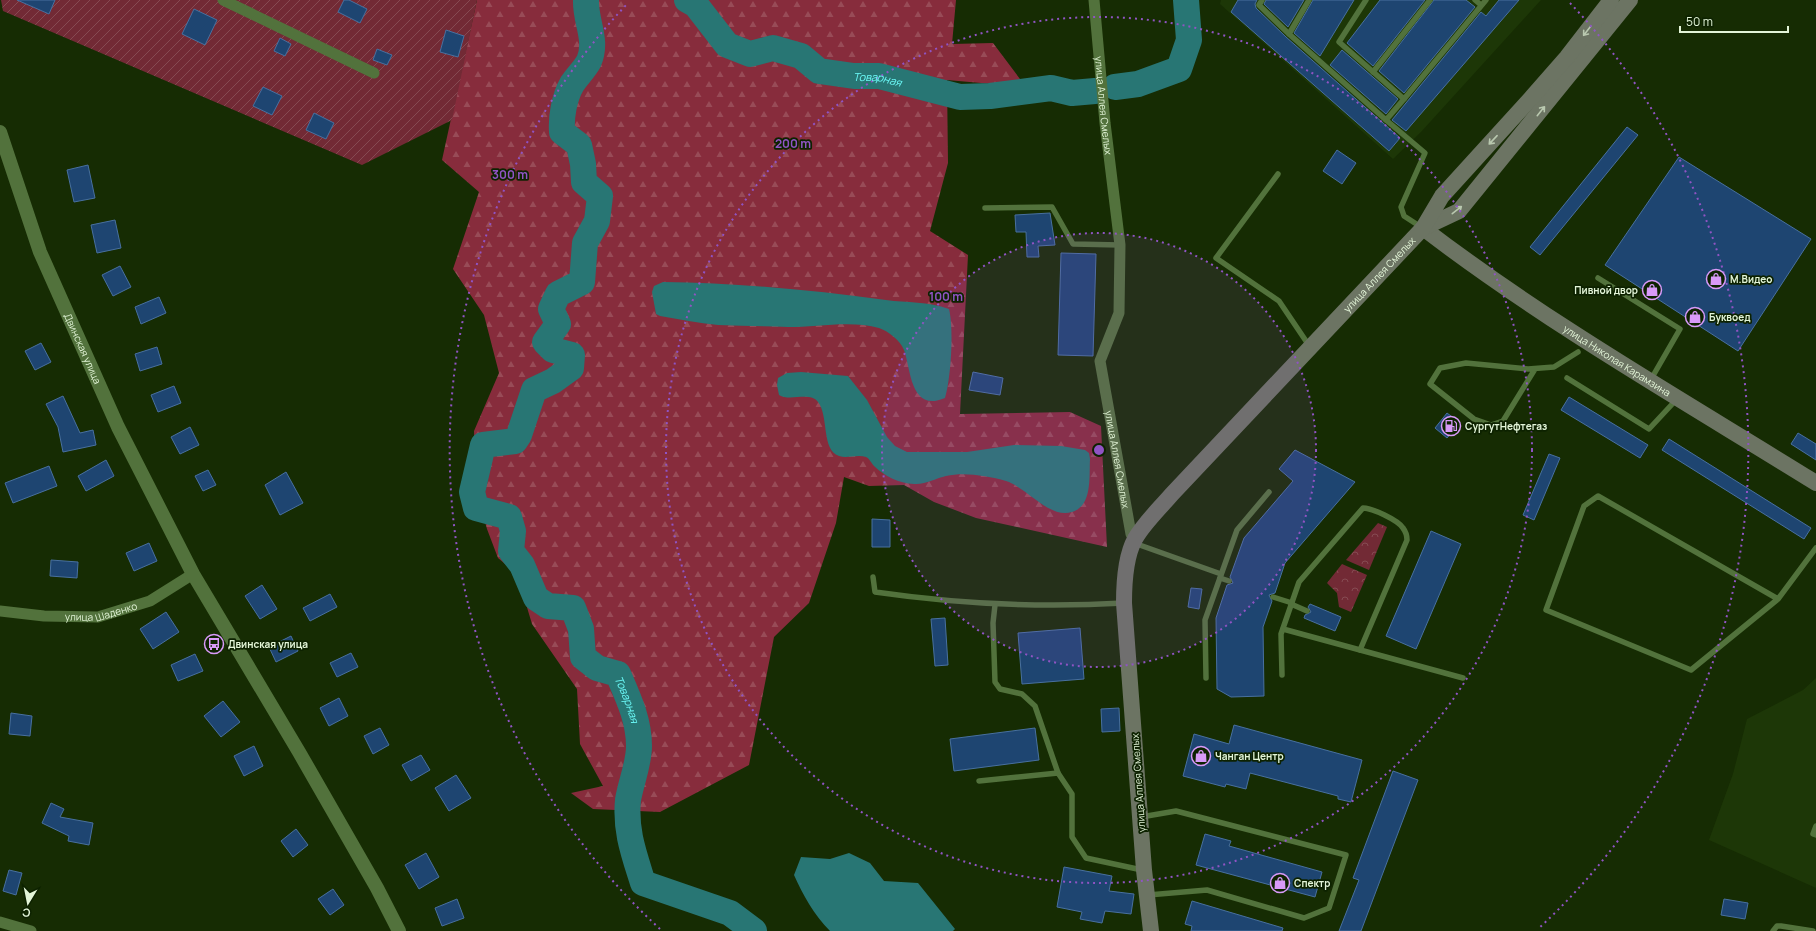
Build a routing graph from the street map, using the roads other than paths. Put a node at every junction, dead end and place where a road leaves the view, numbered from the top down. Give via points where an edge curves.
1 (223, 0) edge
2 (1094, 0) edge
3 (1262, 0) edge
4 (1309, 0) edge
5 (1366, 0) edge
6 (1430, 0) edge
7 (1475, 0) edge
8 (1486, 0) edge
9 (1611, 0) edge
10 (1630, 0) edge
11 (1481, 5) junction
12 (1289, 34) junction
13 (1373, 72) junction
14 (374, 73) dead end
15 (1404, 99) junction
16 (1386, 120) junction
17 (0, 132) edge
18 (1278, 174) dead end
19 (985, 208) dead end
20 (1423, 228) junction
21 (1120, 245) junction
22 (1598, 278) dead end
23 (1310, 347) junction
24 (1578, 352) dead end
25 (1534, 368) junction
26 (1567, 378) dead end
27 (1650, 381) junction
28 (1678, 398) junction
29 (1816, 483) edge
30 (1270, 492) dead end
31 (1134, 541) junction
32 (1816, 548) edge
33 (193, 574) junction
34 (1221, 576) junction
35 (873, 577) dead end
36 (1229, 581) dead end
37 (1273, 597) dead end
38 (1778, 599) junction
39 (1124, 603) junction
40 (1292, 604) junction
41 (995, 605) junction
42 (0, 611) edge
43 (1307, 611) dead end
44 (1283, 629) junction
45 (1360, 650) junction
46 (1282, 675) dead end
47 (1206, 678) dead end
48 (1463, 678) dead end
49 (1058, 773) junction
50 (979, 781) dead end
51 (1140, 817) junction
52 (1816, 826) edge
53 (1816, 835) edge
54 (1144, 870) junction
55 (1148, 895) junction
56 (0, 922) edge
57 (31, 931) edge
58 (399, 931) edge
59 (1151, 931) edge
60 (1773, 931) edge
61 (1813, 931) edge

1 - 14 street
2 - 21 street, улица Аллея Смелых via 1104,123
3 - 12 lane via 1260,5
4 - 12 lane
5 - 13 lane via 1339,42
6 - 13 lane
7 - 11 lane
8 - 11 lane
9 -> 20 main road, улица Аллея Смелых via 1567,57 1442,196
20 -> 10 main road via 1458,212
11 - 15 lane
12 - 16 lane
13 - 15 lane
15 - 16 lane
16 - 20 lane via 1425,153 1401,207 1404,216
17 - 33 street, Двинская улица via 40,252 118,427
18 - 23 lane via 1216,258 1279,301
19 - 21 lane via 1052,207 1073,244
20 - 23 main road, улица Аллея Смелых
20 - 27 main road, улица Николая Карамзина via 1583,340
21 - 31 street, улица Аллея Смелых via 1119,313 1100,361
22 - 27 lane via 1680,329
23 - 31 main road, улица Аллея Смелых via 1172,494
24 - 25 lane via 1554,367
25 - 25 lane via 1466,363 1440,368 1430,384 1474,419 1491,425 1504,421
26 - 28 lane via 1649,429
27 - 28 main road, улица Николая Карамзина
28 - 29 main road, улица Николая Карамзина
30 - 34 lane via 1237,530
31 - 34 lane
31 - 39 main road, улица Аллея Смелых via 1125,579
32 - 38 lane
33 - 42 street, улица Шаденко via 150,601 98,617 44,616
33 - 58 street, Двинская улица via 299,752
34 - 36 lane
34 - 47 lane via 1205,620
35 - 41 lane via 875,592
37 - 40 lane
38 - 38 lane via 1598,496 1584,506 1546,610 1691,670
39 - 41 lane
39 - 51 main road, улица Аллея Смелых
40 - 43 lane
40 - 44 lane
40 - 45 lane via 1299,582 1363,508 1371,508 1403,526 1407,540
41 - 49 lane via 995,682 1000,689 1022,694 1036,706
44 - 45 lane
44 - 46 lane
45 - 48 lane
49 - 50 lane
49 - 54 lane via 1072,794 1072,837 1086,858
51 - 54 main road, улица Аллея Смелых
51 - 55 lane via 1176,811 1346,855 1329,908 1304,918 1208,890
52 - 53 lane via 1813,834
54 - 55 main road, улица Аллея Смелых
55 - 59 main road, улица Аллея Смелых
56 - 57 street
60 - 61 lane via 1777,926 1781,926

